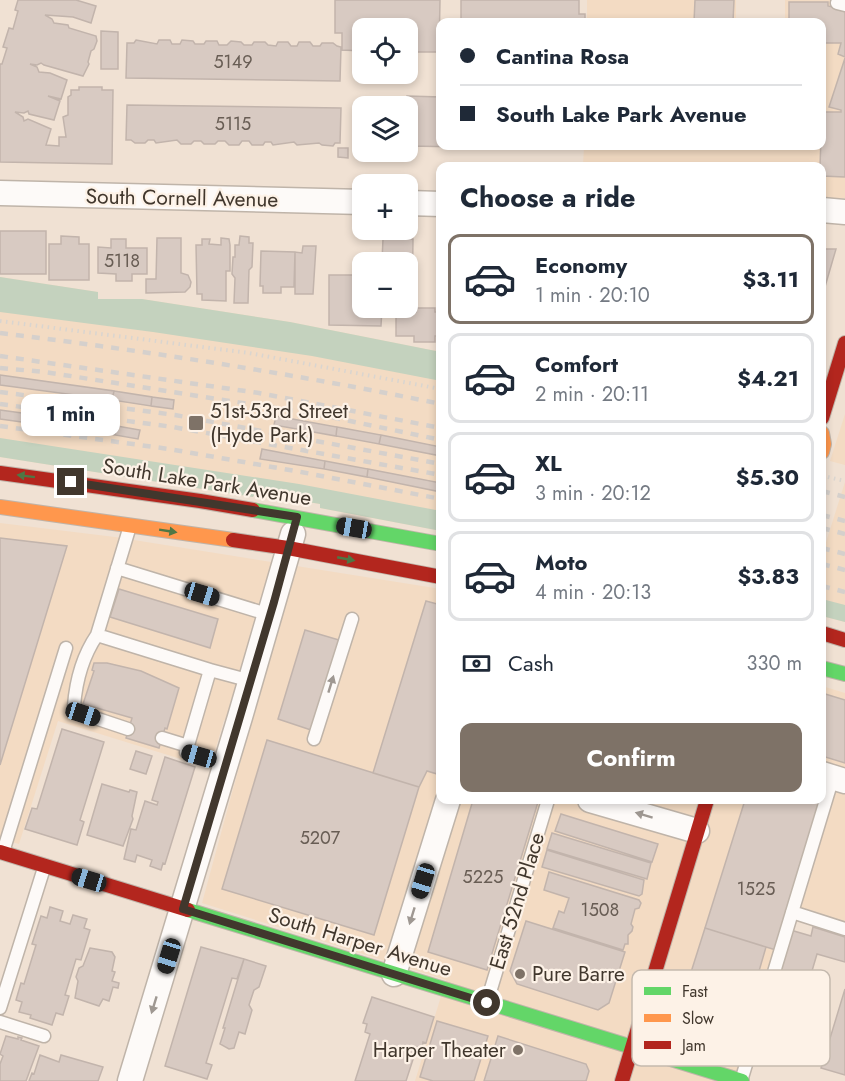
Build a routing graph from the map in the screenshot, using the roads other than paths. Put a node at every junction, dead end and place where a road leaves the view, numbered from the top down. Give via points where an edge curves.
1 (0, 193) edge
2 (352, 202) edge
3 (418, 203) edge
4 (436, 204) edge
5 (826, 210) edge
6 (845, 212) edge
7 (845, 343) edge
8 (826, 405) edge
9 (0, 473) edge
10 (0, 507) edge
11 (297, 517) junction
12 (130, 525) junction
13 (436, 543) edge
14 (288, 548) junction
15 (117, 568) junction
16 (436, 576) edge
17 (270, 615) junction
18 (352, 619) dead end
19 (826, 634) edge
20 (97, 635) junction
21 (845, 640) edge
22 (66, 648) dead end
23 (826, 669) edge
24 (210, 670) junction
25 (845, 674) edge
26 (251, 681) junction
27 (128, 729) dead end
28 (162, 738) dead end
29 (314, 740) dead end
30 (188, 746) junction
31 (226, 764) junction
32 (833, 778) edge
33 (826, 801) edge
34 (447, 804) edge
35 (547, 804) edge
36 (604, 804) edge
37 (705, 804) edge
38 (825, 804) edge
39 (697, 831) junction
40 (1, 853) edge
41 (45, 866) junction
42 (183, 909) junction
43 (792, 912) junction
44 (845, 929) edge
45 (655, 970) edge
46 (774, 970) edge
47 (394, 974) junction
48 (487, 1003) junction
49 (0, 1008) edge
50 (0, 1022) edge
51 (44, 1036) dead end
52 (632, 1047) joint
53 (693, 1066) edge
54 (746, 1066) edge
55 (130, 1081) edge
56 (622, 1081) edge
57 (741, 1081) edge

1 - 2 street, South Cornell Avenue
3 - 4 street
5 - 6 street
7 - 8 main road
11 -> 9 main road, South Lake Park Avenue
10 - 12 main road
11 - 13 main road, South Lake Park Avenue
11 - 14 street
12 -> 14 main road
12 - 15 lane
14 -> 16 main road
14 - 17 street
15 - 17 lane
15 - 20 lane
17 - 26 street
29 -> 18 lane
19 - 21 main road
20 - 24 lane
20 - 27 lane via 86,652 74,706 83,714
22 - 40 lane
23 - 25 main road
24 - 26 lane
24 - 30 lane
26 - 31 street
28 - 30 lane
30 - 31 lane via 186,752
31 - 42 street
32 - 33 lane
34 -> 47 street
35 - 48 lane, East 52nd Place
39 -> 36 street
37 - 39 main road
38 - 43 lane
39 - 45 main road
40 - 41 main road, South Harper Avenue
41 - 42 main road, South Harper Avenue
41 - 49 lane
42 - 47 main road, South Harper Avenue
42 -> 55 street
43 - 44 lane
43 - 46 lane
47 - 48 main road, South Harper Avenue
48 - 52 main road, South Harper Avenue
50 - 51 lane
52 - 56 main road
53 - 57 main road, South Harper Avenue
54 - 57 lane

